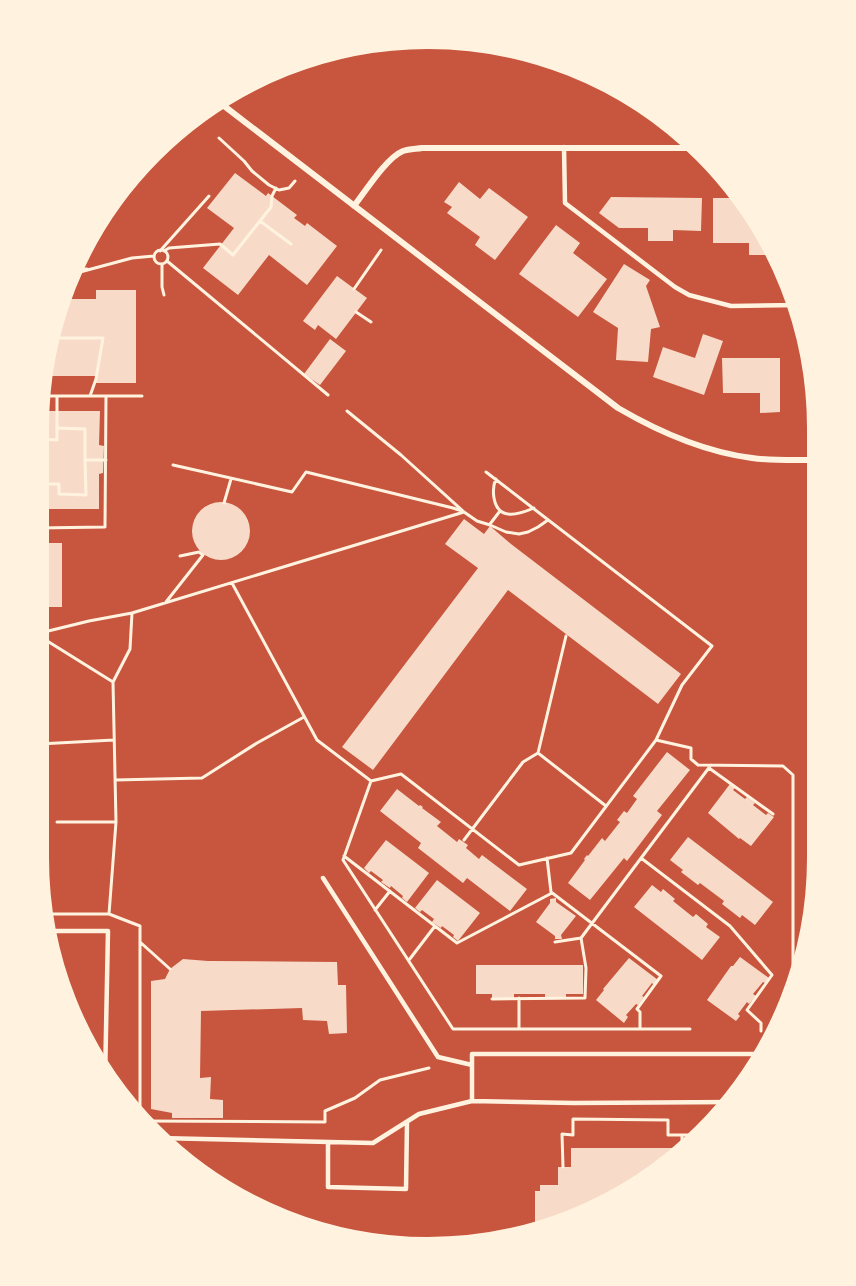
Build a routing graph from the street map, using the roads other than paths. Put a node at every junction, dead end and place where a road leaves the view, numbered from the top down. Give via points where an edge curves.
1 (223, 105) edge
2 (564, 147) junction
3 (689, 148) edge
4 (354, 206) junction
5 (791, 305) edge
6 (811, 460) edge
7 (323, 878) dead end
8 (52, 931) edge
9 (757, 1054) edge
10 (105, 1064) edge
11 (472, 1065) junction
12 (472, 1101) junction
13 (723, 1102) edge
14 (407, 1122) junction
15 (167, 1138) edge
16 (328, 1142) junction

1 - 4 street
2 - 3 street
2 - 4 street via 422,148 402,152 388,162
2 - 5 lane via 565,203 675,287 689,295 731,306
4 - 6 street via 637,420 729,454
7 - 11 lane via 438,1057
8 - 10 lane via 108,931
9 - 11 lane via 472,1054
11 - 12 lane
12 - 13 lane
12 - 14 lane via 419,1114
14 - 16 lane via 374,1143
14 - 16 lane via 406,1189 328,1186
15 - 16 lane

